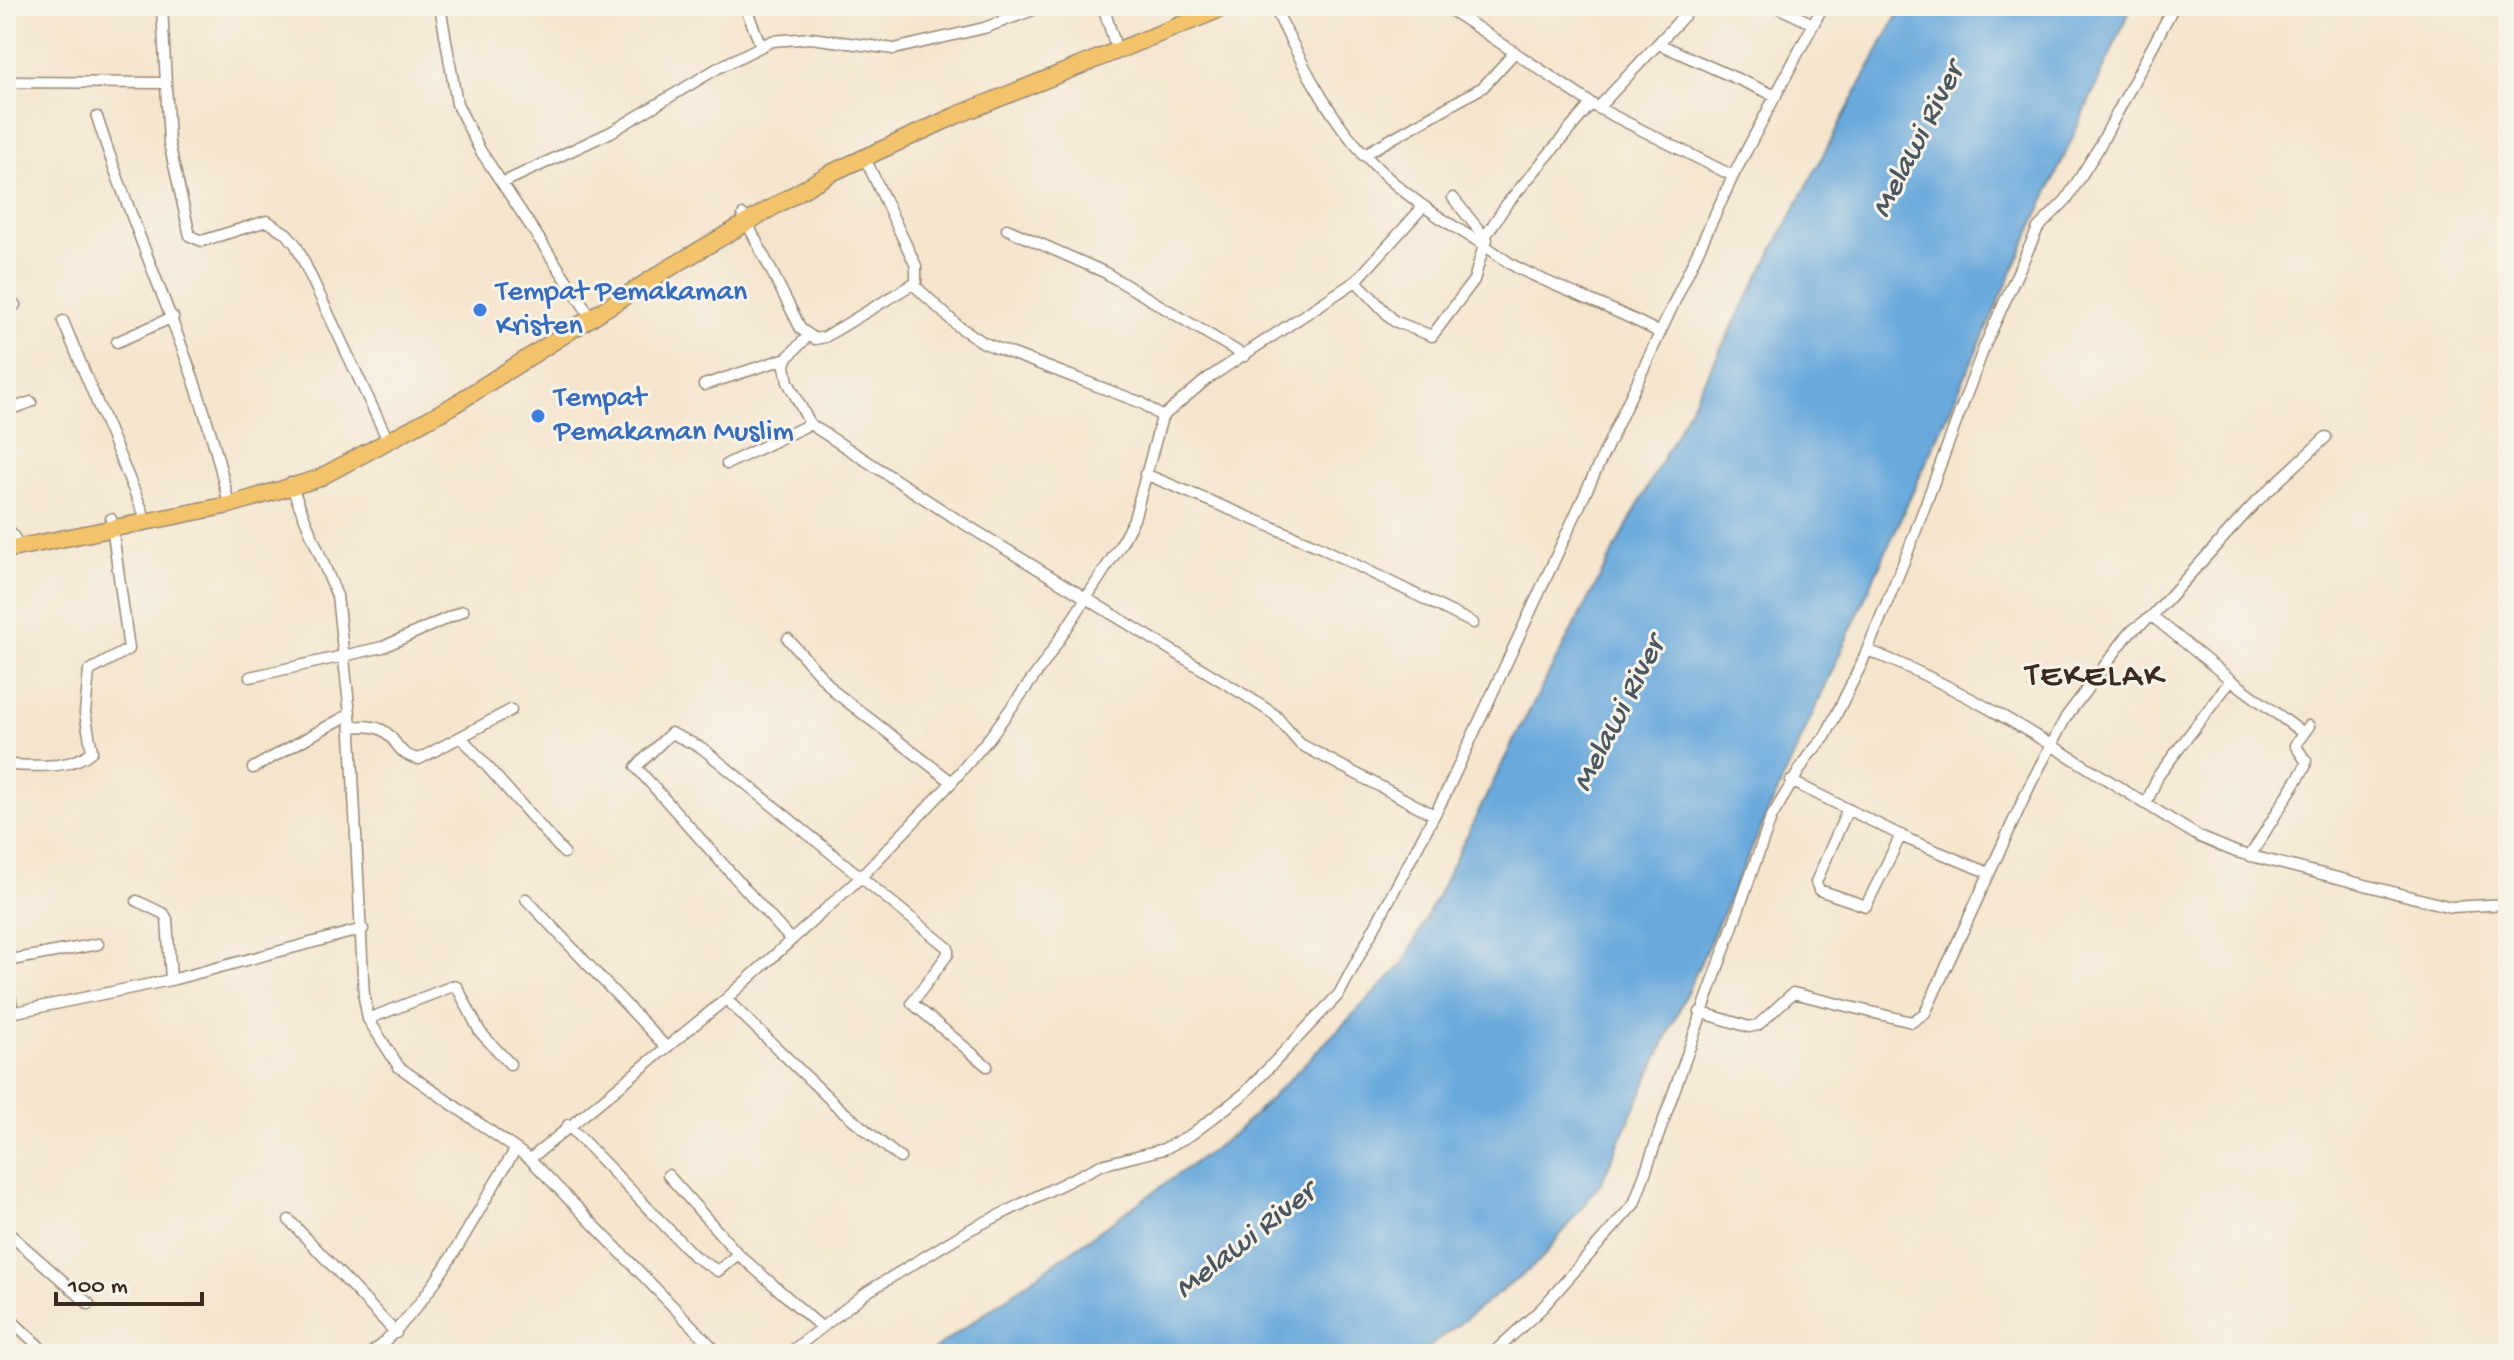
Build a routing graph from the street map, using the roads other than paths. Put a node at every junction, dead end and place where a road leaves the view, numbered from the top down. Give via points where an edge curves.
1 (162, 6) edge
2 (440, 6) edge
3 (745, 6) edge
4 (1044, 6) edge
5 (1103, 6) edge
6 (1206, 6) edge
7 (1228, 6) edge
8 (1274, 6) edge
9 (1445, 6) edge
10 (1693, 6) edge
11 (1775, 6) edge
12 (1823, 6) edge
13 (2174, 6) edge
14 (1813, 24) junction
15 (1114, 41) junction
16 (1661, 45) junction
17 (761, 46) junction
18 (1515, 52) junction
19 (6, 82) edge
20 (164, 83) junction
21 (1776, 96) junction
22 (1595, 106) junction
23 (97, 117) dead end
24 (1363, 155) junction
25 (864, 156) junction
26 (1733, 176) junction
27 (502, 183) junction
28 (1453, 198) dead end
29 (1423, 207) junction
30 (745, 219) junction
31 (1007, 229) dead end
32 (1482, 239) junction
33 (1356, 281) junction
34 (914, 285) junction
35 (587, 311) junction
36 (173, 317) junction
37 (63, 321) dead end
38 (1660, 333) junction
39 (808, 336) junction
40 (117, 342) dead end
41 (1245, 356) junction
42 (787, 358) junction
43 (704, 385) dead end
44 (31, 402) dead end
45 (6, 411) edge
46 (1162, 417) junction
47 (810, 424) junction
48 (385, 434) junction
49 (2326, 437) dead end
50 (727, 464) dead end
51 (1145, 474) junction
52 (290, 486) junction
53 (227, 496) junction
54 (143, 512) junction
55 (111, 522) junction
56 (10, 540) edge
57 (1087, 601) junction
58 (463, 611) dead end
59 (2152, 616) junction
60 (1473, 623) dead end
61 (788, 639) dead end
62 (1867, 650) junction
63 (345, 657) junction
64 (250, 677) dead end
65 (2231, 680) junction
66 (511, 710) dead end
67 (350, 714) junction
68 (351, 727) junction
69 (461, 737) junction
70 (2051, 747) junction
71 (6, 765) edge
72 (253, 768) dead end
73 (1791, 781) junction
74 (952, 782) junction
75 (2146, 804) junction
76 (1848, 809) junction
77 (1434, 815) junction
78 (1901, 835) junction
79 (564, 853) dead end
80 (2250, 856) junction
81 (1989, 873) junction
82 (859, 879) junction
83 (526, 899) dead end
84 (137, 901) dead end
85 (2508, 904) edge
86 (363, 929) junction
87 (791, 940) junction
88 (98, 944) dead end
89 (6, 961) edge
90 (6, 976) edge
91 (171, 980) junction
92 (726, 999) junction
93 (1700, 1012) junction
94 (10, 1013) edge
95 (368, 1019) junction
96 (665, 1046) junction
97 (510, 1064) dead end
98 (987, 1066) dead end
99 (568, 1125) junction
100 (516, 1149) junction
101 (900, 1158) dead end
102 (530, 1159) junction
103 (668, 1175) dead end
104 (289, 1220) dead end
105 (6, 1231) edge
106 (738, 1254) junction
107 (89, 1304) dead end
108 (6, 1315) edge
109 (821, 1327) junction
110 (396, 1333) junction
111 (47, 1354) edge
112 (370, 1354) edge
113 (719, 1354) edge
114 (788, 1354) edge
115 (1492, 1354) edge

1 - 20 street
2 - 27 street via 457,104
3 - 17 street
4 - 17 street via 984,28 894,49 811,38 785,38
5 - 15 street
6 - 15 main road
7 - 25 main road
8 - 24 street via 1325,106
9 - 18 street
10 - 16 street
11 - 14 street
12 - 14 street
13 - 62 street via 2098,149 2066,200 2038,228 1985,345
14 - 21 street
15 - 30 main road via 860,149
16 - 21 street
16 - 22 street
17 - 27 street via 611,132
18 - 22 street
18 - 24 street via 1483,87
19 - 20 street
20 - 48 street via 169,143 190,236 202,241 267,221 287,234
21 - 26 street
22 - 26 street
22 - 32 street
23 - 36 street
24 - 29 street
25 - 30 main road
25 - 34 street via 916,266
26 - 38 street
27 - 35 street
28 - 32 street
29 - 32 street
29 - 33 street
30 - 35 main road
30 - 39 street
30 - 52 main road via 449,408
31 - 41 street via 1104,272
32 - 33 street via 1474,280 1432,336 1394,321
32 - 38 street via 1521,270 1613,307
33 - 41 street
34 - 39 street via 825,337
34 - 46 street via 984,343 1142,403
35 - 48 main road
36 - 40 street
36 - 53 street via 207,413
37 - 54 street
38 - 77 street
39 - 42 street
41 - 46 street
42 - 43 street
42 - 47 street via 788,382
44 - 45 street
46 - 51 street
47 - 50 street
47 - 57 street
48 - 52 main road
49 - 59 street via 2255,503
51 - 57 street via 1134,519
51 - 60 street via 1320,547
52 - 53 main road
52 - 55 main road
52 - 63 street via 337,596
53 - 54 main road
54 - 55 main road
55 - 56 main road
55 - 71 street via 129,649 89,671 85,713 92,751 79,761 58,765
57 - 74 street
57 - 77 street via 1275,715 1300,744
58 - 63 street via 383,647
59 - 65 street
59 - 70 street via 2130,632 2066,717
61 - 74 street via 836,693
62 - 70 street via 1942,683
62 - 73 street via 1825,737
63 - 64 street
63 - 67 street
65 - 75 street via 2158,776
65 - 80 street via 2306,730 2295,747 2306,764
66 - 69 street
67 - 68 street
67 - 72 street
68 - 69 street via 373,724 419,759
68 - 86 street
69 - 79 street
70 - 75 street
70 - 81 street
73 - 76 street
73 - 93 street via 1771,818
74 - 82 street
75 - 80 street via 2200,837
76 - 78 street
76 - 78 street via 1816,882 1819,890 1866,906
77 - 109 street via 1339,994 1225,1111 1164,1149 1101,1165 969,1230 867,1292
78 - 81 street
80 - 85 street via 2451,907
81 - 93 street via 1937,992 1925,1013 1912,1022 1793,993 1749,1027
82 - 87 street
82 - 87 street via 684,737 671,733 636,764
82 - 98 street via 948,948 912,1003
83 - 96 street
84 - 91 street via 167,919
86 - 91 street
86 - 95 street
87 - 92 street
88 - 89 street
90 - 94 street
91 - 94 street
92 - 96 street
92 - 101 street via 839,1108
93 - 115 street via 1634,1204 1542,1308
95 - 97 street via 457,987 480,1032
95 - 100 street via 399,1067
96 - 99 street
99 - 102 street
99 - 106 street via 710,1268 718,1271
100 - 102 street
100 - 110 street via 440,1276
102 - 113 street
103 - 106 street
104 - 110 street
105 - 107 street
106 - 109 street
108 - 111 street
109 - 114 street
110 - 112 street

